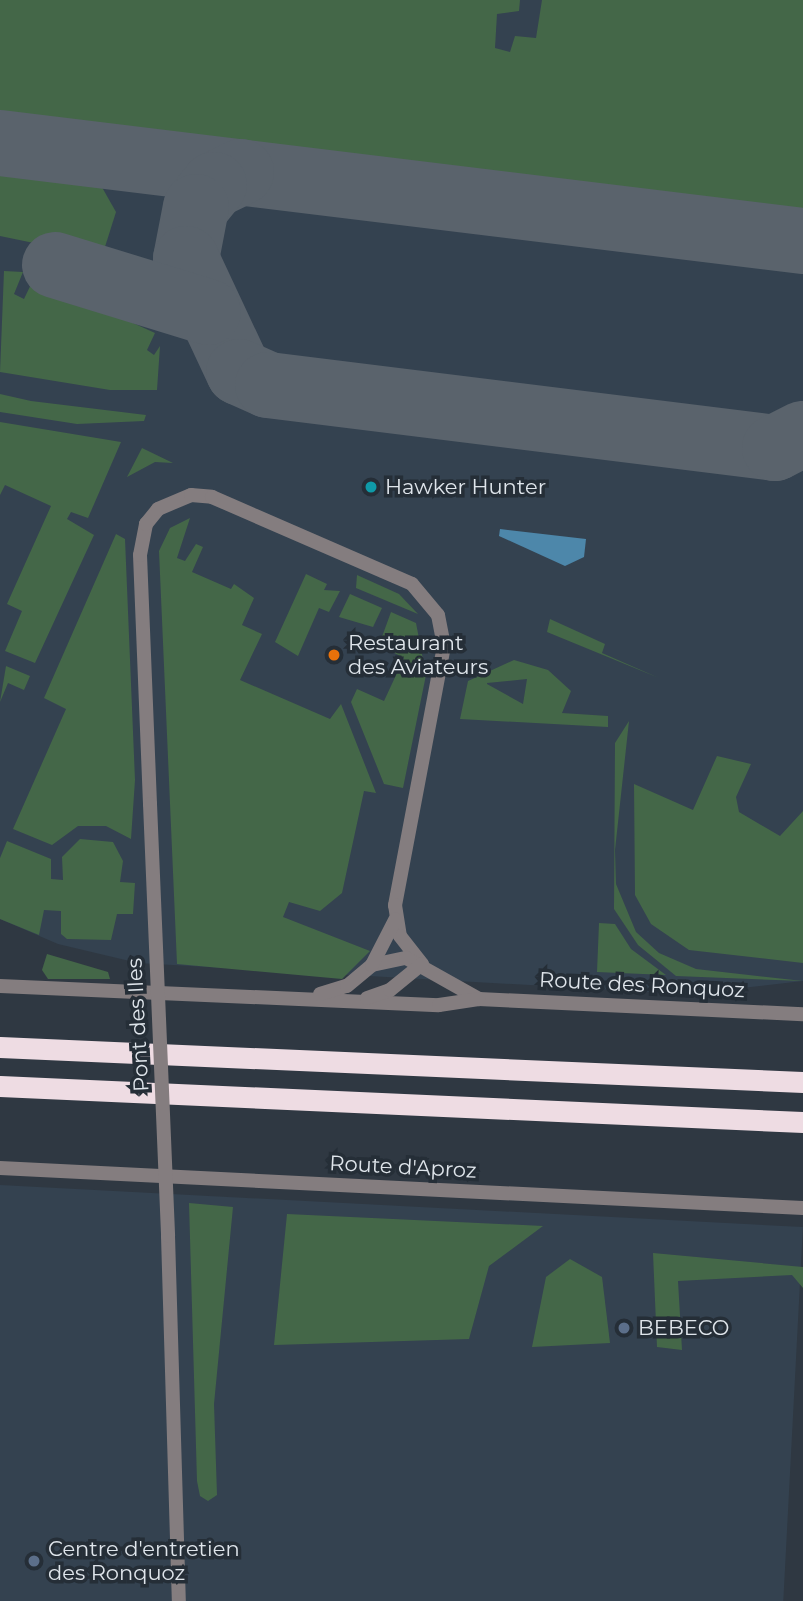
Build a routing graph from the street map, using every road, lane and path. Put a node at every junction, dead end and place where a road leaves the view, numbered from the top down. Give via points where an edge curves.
1 (212, 496) joint
2 (396, 919) junction
3 (422, 964) junction
4 (372, 965) junction
5 (0, 986) edge
6 (296, 998) junction
7 (479, 999) junction
8 (356, 1001) junction
9 (803, 1014) edge
10 (0, 1046) edge
11 (803, 1082) edge
12 (0, 1086) edge
13 (803, 1122) edge
14 (0, 1168) edge
15 (803, 1208) edge
16 (179, 1601) edge

1 - 2 street, Route des Ronquoz via 412,584 438,615 444,646
1 - 16 street, Pont des Iles, bridge via 191,495 158,509 141,544
2 - 3 street
2 - 4 street, Route des Ronquoz
3 - 4 street, Route des Ronquoz via 396,958
3 - 7 street, Route des Ronquoz via 444,984
3 - 8 street, Route des Ronquoz via 390,990
4 - 6 street, Route des Ronquoz via 334,992
5 - 6 street, Route des Ronquoz
6 - 8 street, Route des Ronquoz
7 - 8 street, Route des Ronquoz via 439,1005
7 - 9 street, Route des Ronquoz
10 - 11 highway
12 - 13 highway
14 - 15 street, Route d'Aproz

